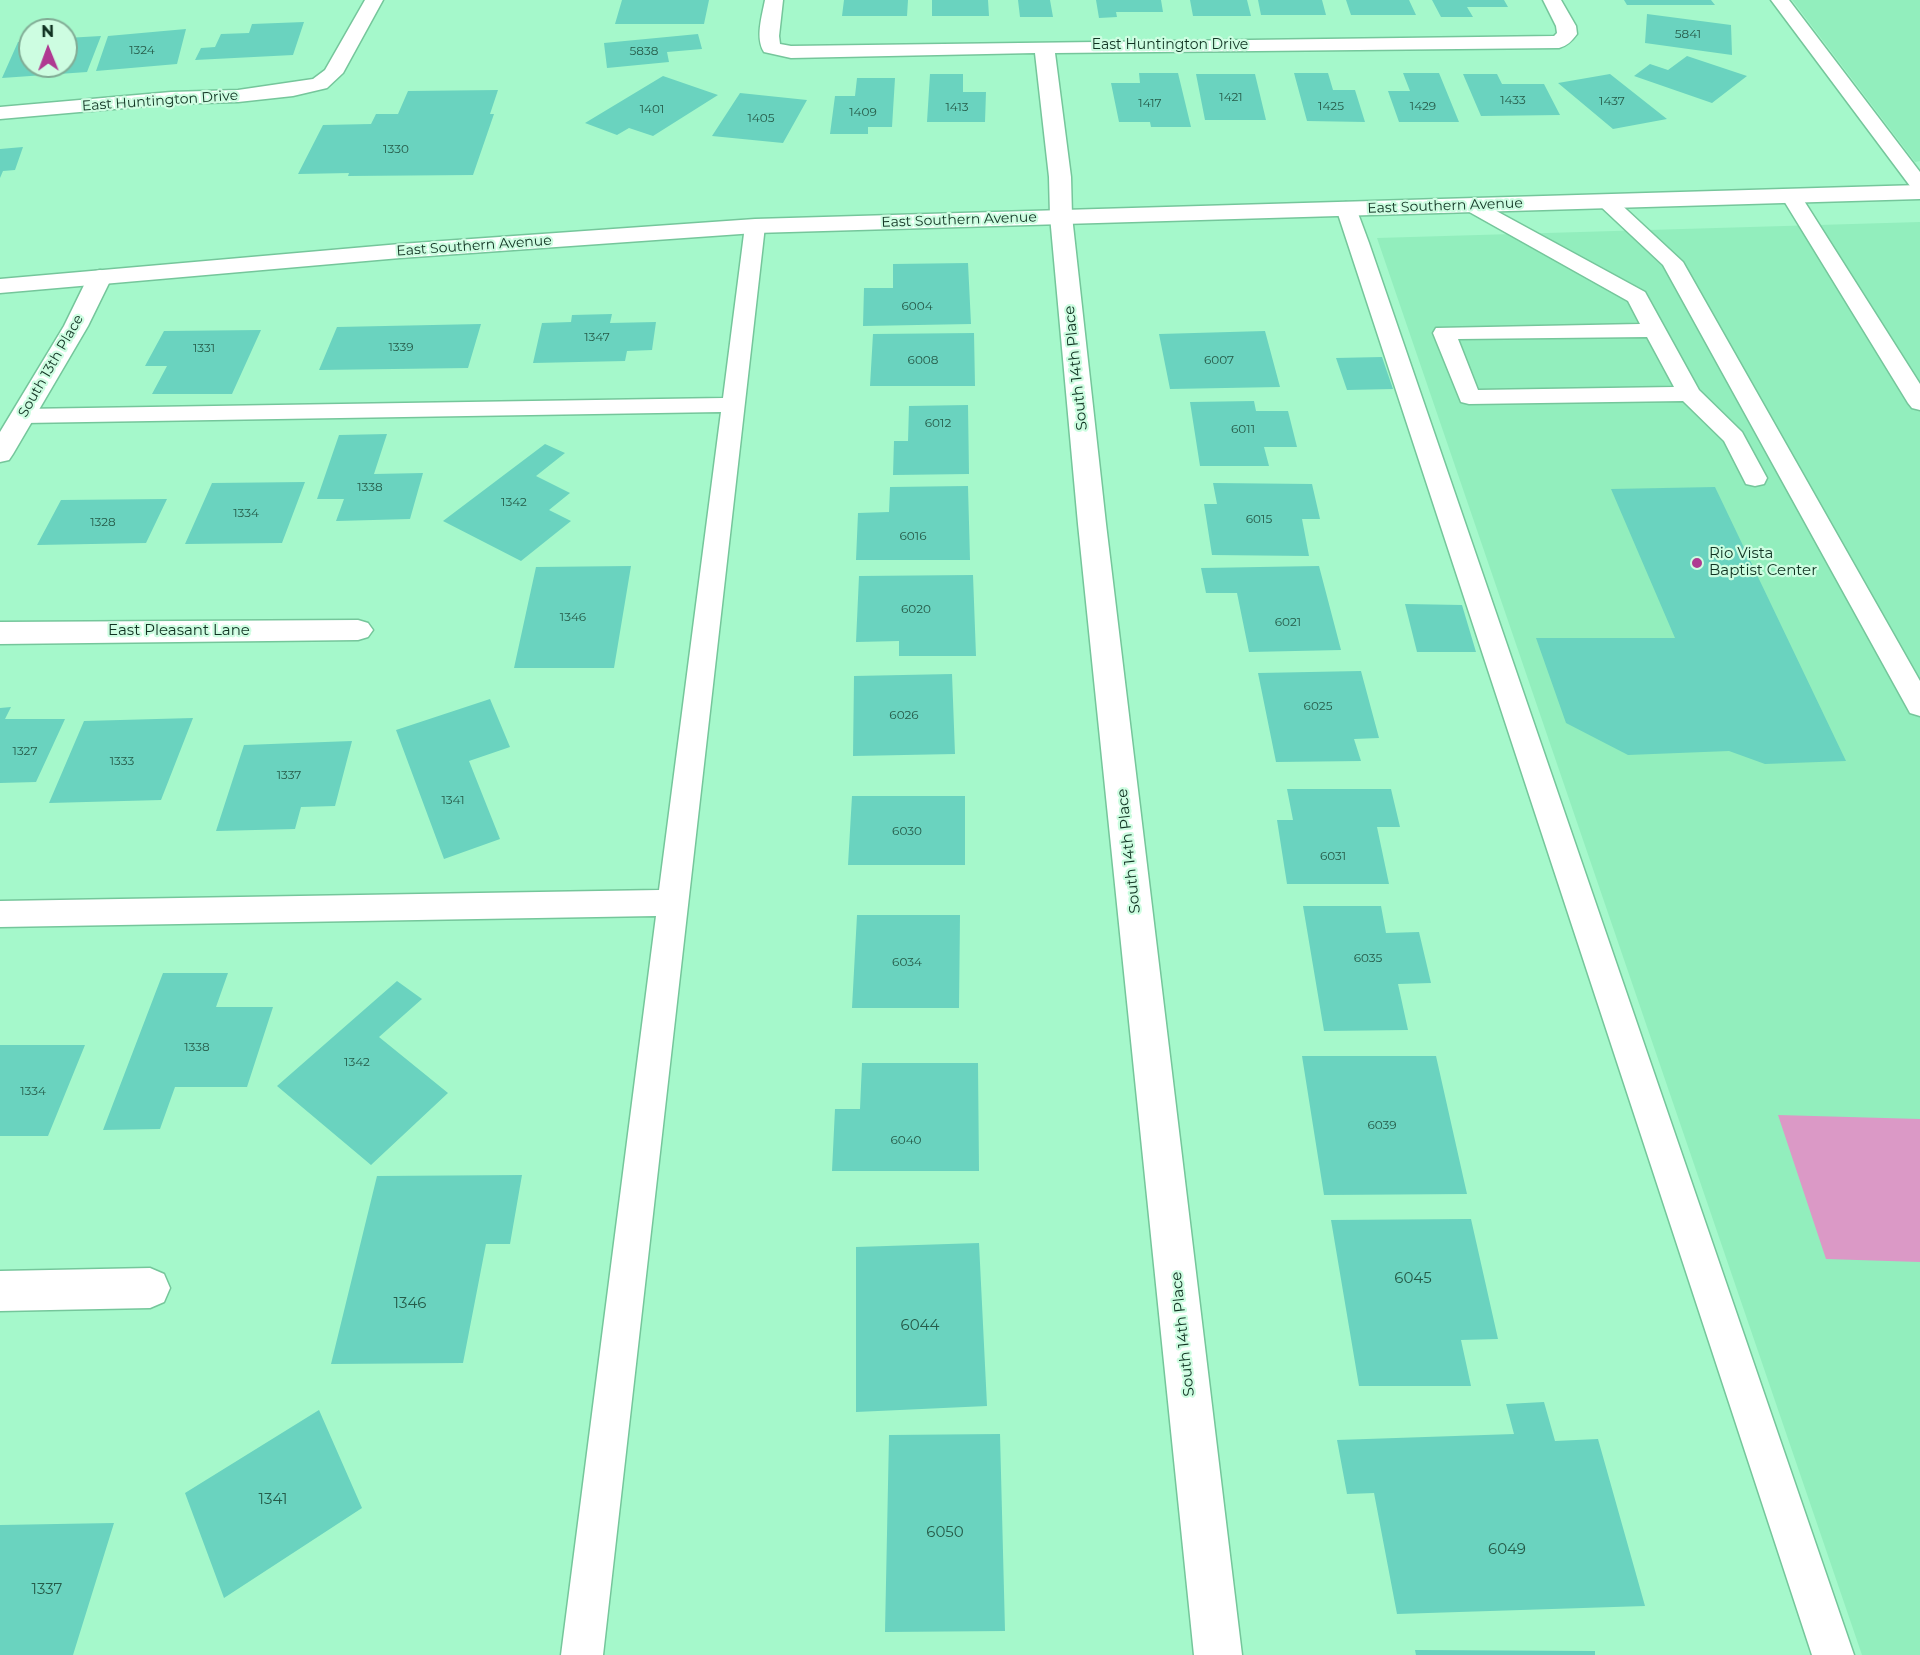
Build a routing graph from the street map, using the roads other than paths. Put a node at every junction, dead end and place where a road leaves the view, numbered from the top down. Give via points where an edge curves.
1 (374, 0) edge
2 (774, 0) edge
3 (1552, 0) edge
4 (1780, 0) edge
5 (1044, 46) junction
6 (0, 113) edge
7 (1920, 186) edge
8 (1920, 192) edge
9 (1791, 196) junction
10 (1606, 201) junction
11 (1471, 205) junction
12 (1346, 208) junction
13 (1061, 216) junction
14 (755, 226) junction
15 (100, 277) junction
16 (0, 286) edge
17 (1654, 330) junction
18 (1689, 394) junction
19 (1920, 403) edge
20 (733, 405) junction
21 (23, 416) junction
22 (0, 454) edge
23 (1755, 478) dead end
24 (358, 630) dead end
25 (0, 633) edge
26 (1920, 706) edge
27 (674, 903) junction
28 (0, 914) edge
29 (150, 1288) dead end
30 (0, 1292) edge
31 (582, 1655) edge
32 (1218, 1655) edge
33 (1833, 1655) edge

1 - 6 street, East Huntington Drive via 333,73 320,84 238,96
2 - 5 street, East Huntington Drive via 771,48 791,52
3 - 5 street, East Huntington Drive via 1566,26 1566,34 1558,42
4 - 7 lane
5 - 13 street, South 14th Place
8 - 9 street, East Southern Avenue
9 - 10 street, East Southern Avenue
9 - 19 lane
10 - 11 street, East Southern Avenue
10 - 26 lane via 1672,262
11 - 12 street, East Southern Avenue
11 - 17 lane via 1637,297
12 - 13 street, East Southern Avenue
12 - 33 lane
13 - 14 street, East Southern Avenue
13 - 32 street, South 14th Place
14 - 15 street, East Southern Avenue
14 - 20 lane
15 - 16 street, East Southern Avenue
15 - 21 street, South 13th Place
17 - 18 lane
17 - 18 lane via 1444,333 1468,397
18 - 23 lane via 1734,437
20 - 21 lane
20 - 27 lane
21 - 22 street, South 13th Place
24 - 25 street, East Pleasant Lane
27 - 28 lane
27 - 31 lane
29 - 30 street

